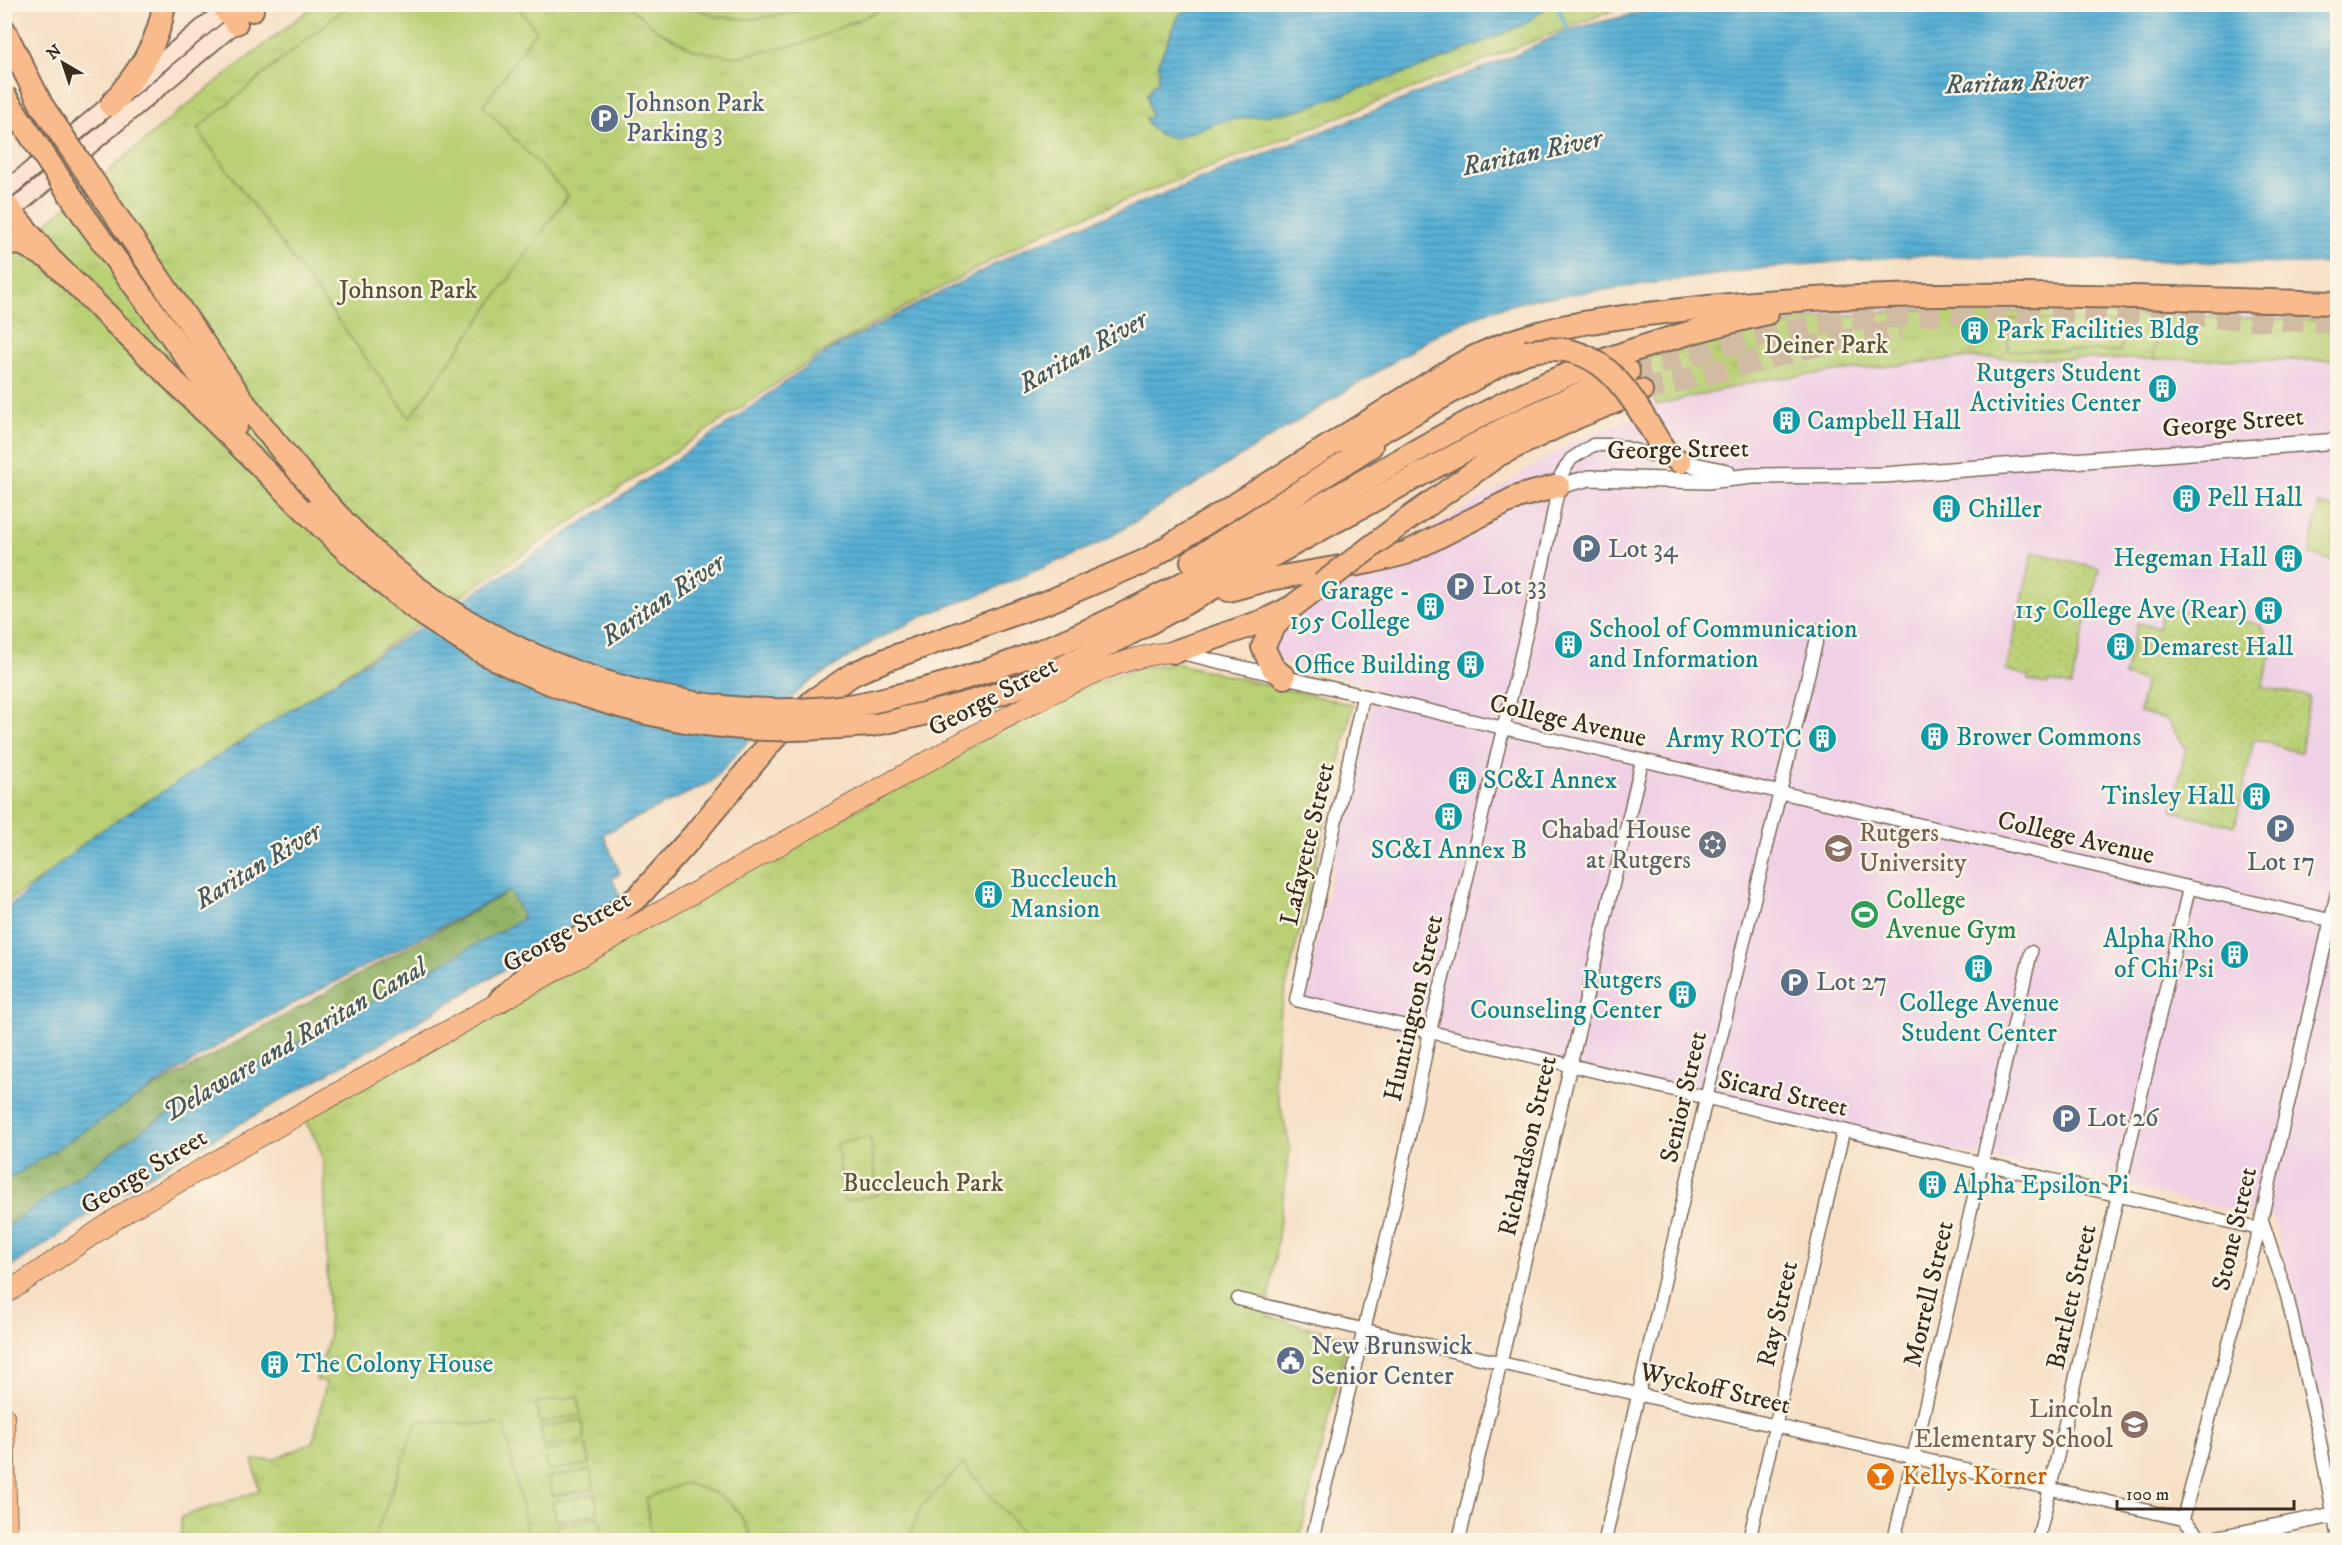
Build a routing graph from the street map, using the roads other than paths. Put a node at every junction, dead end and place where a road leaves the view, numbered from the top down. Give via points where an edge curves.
1 (164, 4) edge
2 (239, 9) edge
3 (4, 30) edge
4 (4, 49) edge
5 (4, 95) edge
6 (111, 105) junction
7 (42, 106) junction
8 (6, 206) edge
9 (4, 242) edge
10 (50, 259) junction
11 (1880, 294) junction
12 (2337, 303) edge
13 (1440, 400) junction
14 (2337, 441) edge
15 (249, 449) junction
16 (1680, 462) junction
17 (1754, 476) junction
18 (1558, 486) junction
19 (1139, 565) junction
20 (1292, 607) junction
21 (1174, 610) junction
22 (1819, 630) dead end
23 (1174, 652) junction
24 (1011, 663) junction
25 (1284, 677) junction
26 (1362, 697) junction
27 (1503, 729) junction
28 (1642, 761) junction
29 (1779, 793) junction
30 (2189, 888) junction
31 (2337, 889) edge
32 (2333, 921) edge
33 (2031, 952) dead end
34 (500, 1000) junction
35 (1296, 1000) joint
36 (1430, 1031) junction
37 (1569, 1065) junction
38 (1706, 1099) junction
39 (1843, 1132) junction
40 (1981, 1163) junction
41 (2119, 1194) junction
42 (2260, 1224) junction
43 (4, 1295) edge
44 (1238, 1299) dead end
45 (1363, 1329) junction
46 (1501, 1363) junction
47 (1638, 1394) junction
48 (4, 1416) edge
49 (1776, 1426) junction
50 (1915, 1459) junction
51 (2049, 1489) junction
52 (2335, 1514) edge
53 (2183, 1519) junction
54 (2337, 1539) edge
55 (7, 1540) edge
56 (1312, 1540) edge
57 (1459, 1540) edge
58 (1605, 1540) edge
59 (1749, 1540) edge
60 (1894, 1540) edge
61 (2038, 1540) edge
62 (2203, 1540) edge
63 (2209, 1540) edge

1 - 6 highway via 162,25 142,68
2 - 6 main road
2 - 8 main road
3 - 7 highway
4 - 7 highway
5 - 15 highway, bridge
6 - 8 main road
7 - 24 highway, bridge via 245,404 276,443 357,536 426,594 468,621 522,650 582,674 676,699 735,707 847,706 930,689
8 - 10 highway
9 - 10 highway via 23,244
10 - 15 highway
11 - 12 highway via 2037,294
11 - 19 highway via 1725,305 1585,321 1510,340 1455,367
11 - 24 highway via 1799,306 1697,329 1569,373 1492,409 1149,601
13 - 16 highway, bridge via 1527,352 1564,349 1598,363 1626,388 1659,441
13 - 19 highway
13 - 24 highway via 1155,583
14 - 17 street, George Street via 1884,475
15 - 21 highway, bridge via 377,579 451,634 519,669 597,699 709,724 766,729 871,725 955,707 1065,667
16 - 17 street
16 - 18 street, Huntington Street via 1616,445 1593,445 1564,466
17 - 18 street, George Street via 1707,480 1590,478
18 - 21 highway via 1517,497 1406,553 1248,584
18 - 27 street, Huntington Street
19 - 34 highway via 885,660 853,674 814,700 776,736 638,897 532,970
20 - 21 highway, bridge via 1498,455 1576,417 1634,382 1515,423
20 - 23 highway
20 - 25 highway via 1272,629 1263,647 1273,668
22 - 29 street, Senior Street
23 - 25 street, College Avenue
23 - 34 main road, George Street via 1130,660 1038,701
25 - 26 street, College Avenue
26 - 27 street, College Avenue
26 - 35 street, Lafayette Street
27 - 28 street, College Avenue
27 - 36 street, Huntington Street
28 - 29 street, College Avenue
28 - 37 street, Richardson Street
29 - 30 street, College Avenue
29 - 38 street, Senior Street
30 - 32 street, College Avenue
30 - 41 street, Bartlett Street
31 - 32 street, Stone Street
32 - 42 street, Stone Street
33 - 40 street, Morrell Street
34 - 43 main road, George Street via 129,1210
35 - 36 street, Sicard Street
36 - 37 street, Sicard Street
36 - 45 street, Huntington Street via 1396,1200
37 - 38 street, Sicard Street
37 - 46 street, Richardson Street
38 - 39 street, Sicard Street
38 - 47 street, Senior Street
39 - 40 street, Sicard Street
39 - 49 street, Ray Street
40 - 41 street, Sicard Street
40 - 50 street, Morrell Street
41 - 42 street, Sicard Street
41 - 51 street, Bartlett Street
42 - 52 street via 2287,1296
42 - 53 street, Stone Street
44 - 45 street, Wyckoff Street
45 - 46 street, Wyckoff Street
45 - 56 street, Huntington Street
46 - 47 street, Wyckoff Street
46 - 57 street, Richardson Street
47 - 49 street, Wyckoff Street
47 - 58 street, Senior Street
48 - 55 main road
49 - 50 street, Wyckoff Street
49 - 59 street, Ray Street
50 - 51 street, Wyckoff Street
50 - 60 street, Morrell Street
51 - 53 street, Wyckoff Street
51 - 61 street, Bartlett Street
52 - 54 street
52 - 63 street
53 - 62 street

